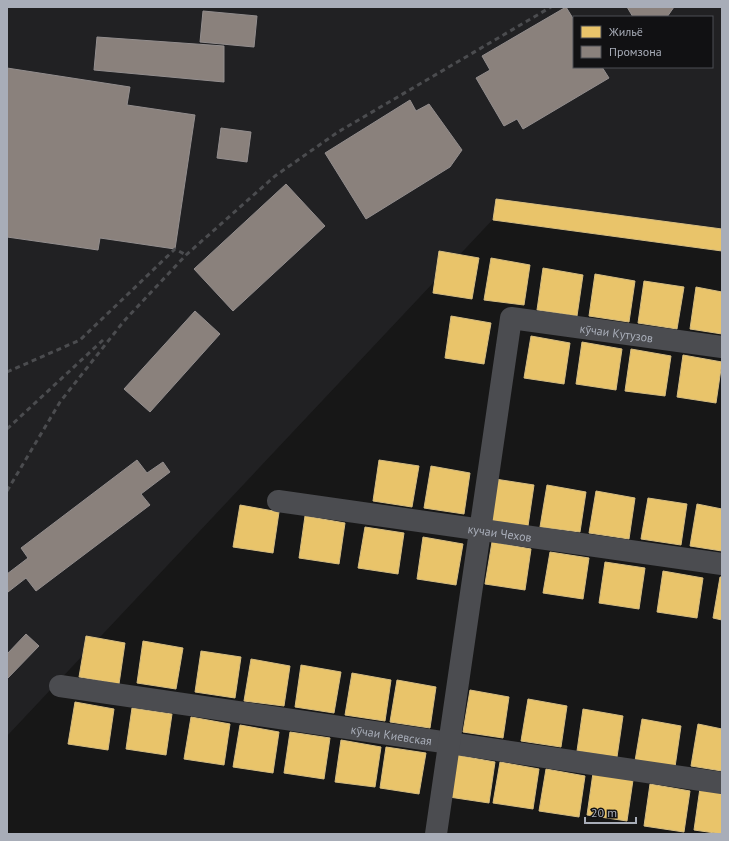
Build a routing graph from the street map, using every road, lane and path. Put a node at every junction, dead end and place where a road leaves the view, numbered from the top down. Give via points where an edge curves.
1 (722, 347) edge
2 (278, 501) dead end
3 (480, 531) junction
4 (722, 564) edge
5 (60, 686) dead end
6 (449, 742) junction
7 (722, 783) edge
8 (436, 834) edge

1 - 3 street, кӯчаи Кутузов via 511,318
2 - 3 street, кучаи Чехов
3 - 4 street, кучаи Чехов
3 - 6 street
5 - 6 street, кӯчаи Киевская
6 - 7 street, кӯчаи Киевская
6 - 8 street

